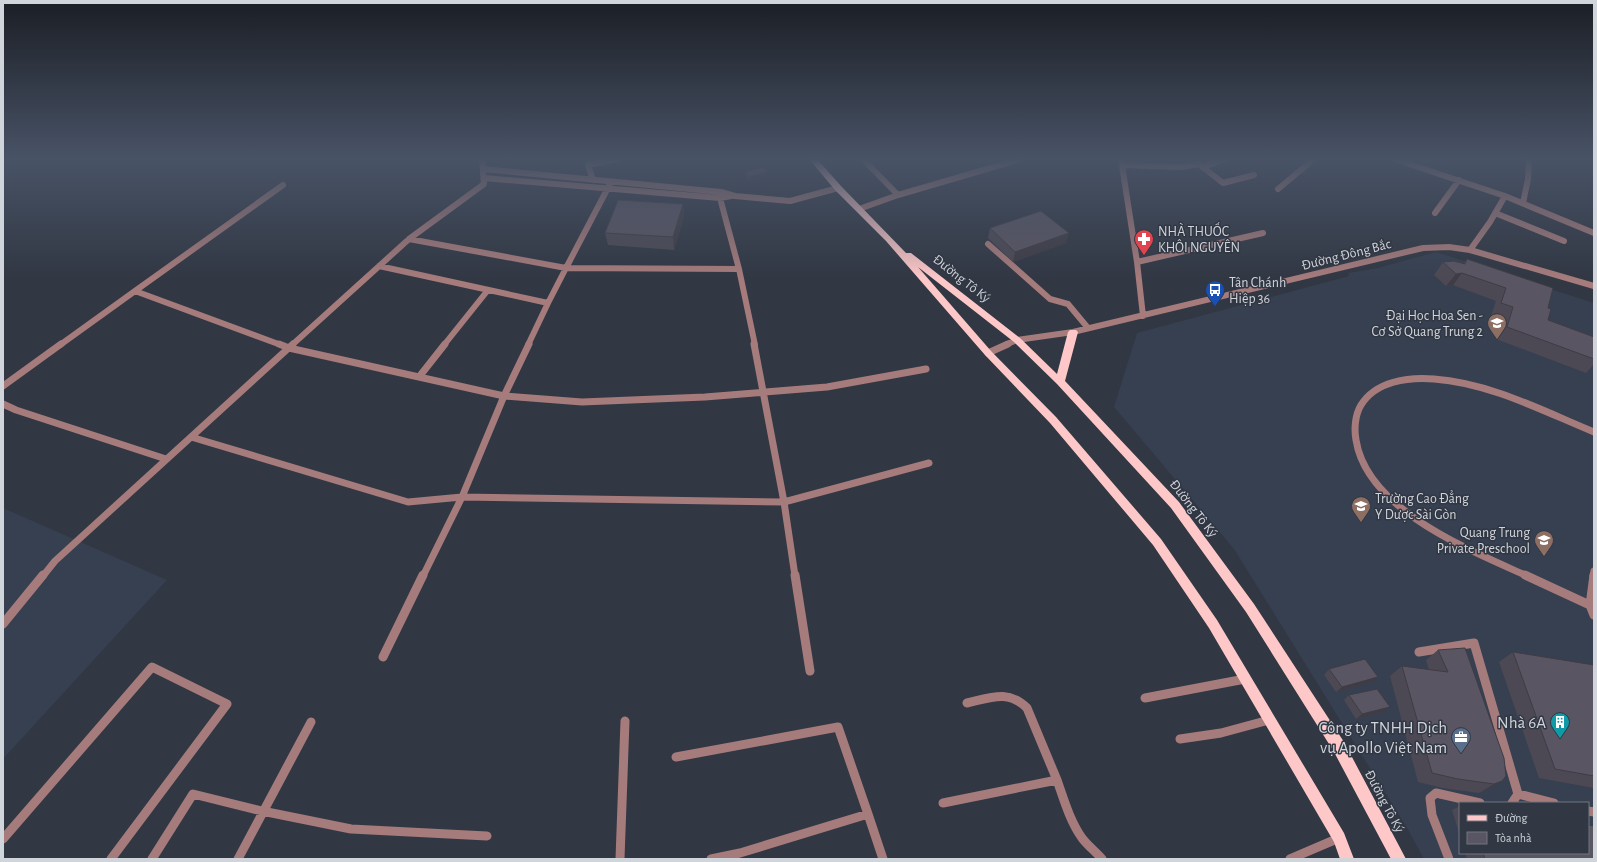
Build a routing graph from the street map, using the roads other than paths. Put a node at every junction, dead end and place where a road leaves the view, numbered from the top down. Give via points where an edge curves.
1 (263, 199) edge
2 (463, 199) edge
3 (602, 199) edge
4 (722, 199) edge
5 (770, 199) edge
6 (797, 199) edge
7 (849, 199) edge
8 (886, 199) edge
9 (1128, 199) edge
10 (1445, 199) edge
11 (1503, 199) edge
12 (1513, 199) edge
13 (1524, 199) edge
14 (1523, 203) junction
15 (859, 209) junction
16 (1495, 212) junction
17 (1435, 213) dead end
18 (1263, 233) dead end
19 (1594, 233) edge
20 (409, 239) junction
21 (889, 240) junction
22 (1564, 241) dead end
23 (988, 244) dead end
24 (1470, 250) junction
25 (1137, 262) junction
26 (379, 266) junction
27 (566, 268) junction
28 (739, 269) junction
29 (1594, 286) edge
30 (488, 290) junction
31 (135, 291) junction
32 (548, 303) junction
33 (1142, 316) junction
34 (1088, 328) junction
35 (1073, 332) junction
36 (1018, 340) junction
37 (289, 348) junction
38 (988, 353) junction
39 (926, 369) dead end
40 (419, 377) junction
41 (1060, 382) junction
42 (3, 386) edge
43 (764, 390) junction
44 (504, 396) junction
45 (3, 404) edge
46 (1594, 432) edge
47 (191, 437) junction
48 (166, 459) junction
49 (930, 463) dead end
50 (462, 497) junction
51 (784, 502) junction
52 (1594, 571) edge
53 (1593, 606) edge
54 (1594, 615) edge
55 (3, 624) edge
56 (1419, 652) dead end
57 (383, 657) dead end
58 (810, 671) dead end
59 (1245, 679) junction
60 (1144, 698) dead end
61 (967, 703) dead end
62 (1269, 720) junction
63 (625, 721) dead end
64 (311, 722) dead end
65 (1180, 739) dead end
66 (676, 757) dead end
67 (1057, 780) junction
68 (1518, 794) junction
69 (1476, 802) edge
70 (1513, 802) edge
71 (1550, 802) edge
72 (944, 803) dead end
73 (262, 811) junction
74 (868, 814) junction
75 (487, 836) dead end
76 (1338, 838) junction
77 (3, 839) edge
78 (111, 859) edge
79 (152, 859) edge
80 (238, 859) edge
81 (620, 859) edge
82 (711, 859) edge
83 (883, 859) edge
84 (1102, 859) edge
85 (1290, 859) edge
86 (1347, 859) edge
87 (1399, 859) edge
88 (1449, 859) edge

1 - 31 street
2 - 20 street
3 - 27 street
4 - 28 street
5 - 6 street
7 - 15 main road, Đường Tô Ký
8 - 15 street
9 - 25 street
10 - 17 street
11 - 16 street
12 - 14 street
13 - 14 street
14 - 19 street
15 - 21 main road, Đường Tô Ký
16 - 22 street
16 - 24 street
18 - 25 street
20 - 26 street
20 - 27 street
21 - 36 main road, Đường Tô Ký
21 - 38 main road, Đường Tô Ký
23 - 34 street via 1050,299 1068,304
24 - 29 street, Đường Đông Bắc
24 - 33 street, Đường Đông Bắc via 1441,247 1416,249
25 - 33 street
26 - 30 street
26 - 37 street
27 - 28 street
27 - 32 street
28 - 43 street
30 - 32 street
30 - 40 street
31 - 37 street
31 - 42 street
32 - 44 street
33 - 34 street, Đường Đông Bắc
34 - 35 street, Đường Đông Bắc
35 - 36 street, Đường Đông Bắc
35 - 41 main road
36 - 38 street, Đường Đông Bắc
36 - 41 main road, Đường Tô Ký
37 - 40 street
37 - 47 street
38 - 59 main road, Đường Tô Ký via 1053,420 1157,542 1213,624
39 - 43 street via 828,387
40 - 44 street
41 - 87 main road, Đường Tô Ký via 1175,505 1250,608 1339,747
43 - 44 street via 705,397 582,402
43 - 51 street
44 - 50 street
45 - 48 street
46 - 53 street via 1483,389 1441,380 1413,379 1380,388 1365,399 1357,415 1354,433 1358,451 1370,473 1386,494 1410,515 1440,536
47 - 48 street
47 - 50 street via 408,502
48 - 55 street via 55,561
49 - 51 street
50 - 51 street
50 - 57 street
51 - 58 street
52 - 53 street
53 - 54 street
56 - 68 street via 1474,644
59 - 60 street
59 - 62 main road, Đường Tô Ký
61 - 67 street via 1003,697 1012,697 1020,701 1027,708
62 - 65 street via 1220,733
62 - 76 main road, Đường Tô Ký
63 - 81 street
64 - 73 street
66 - 74 street via 838,727
67 - 72 street
67 - 84 street via 1076,829 1087,845
68 - 70 street
68 - 71 street
69 - 88 street via 1436,793 1430,798 1432,815
73 - 75 street via 351,829
73 - 79 street via 193,794
73 - 80 street
74 - 82 street via 740,853
74 - 83 street
76 - 85 street
76 - 86 main road, Đường Tô Ký
77 - 78 street via 152,667 227,704

